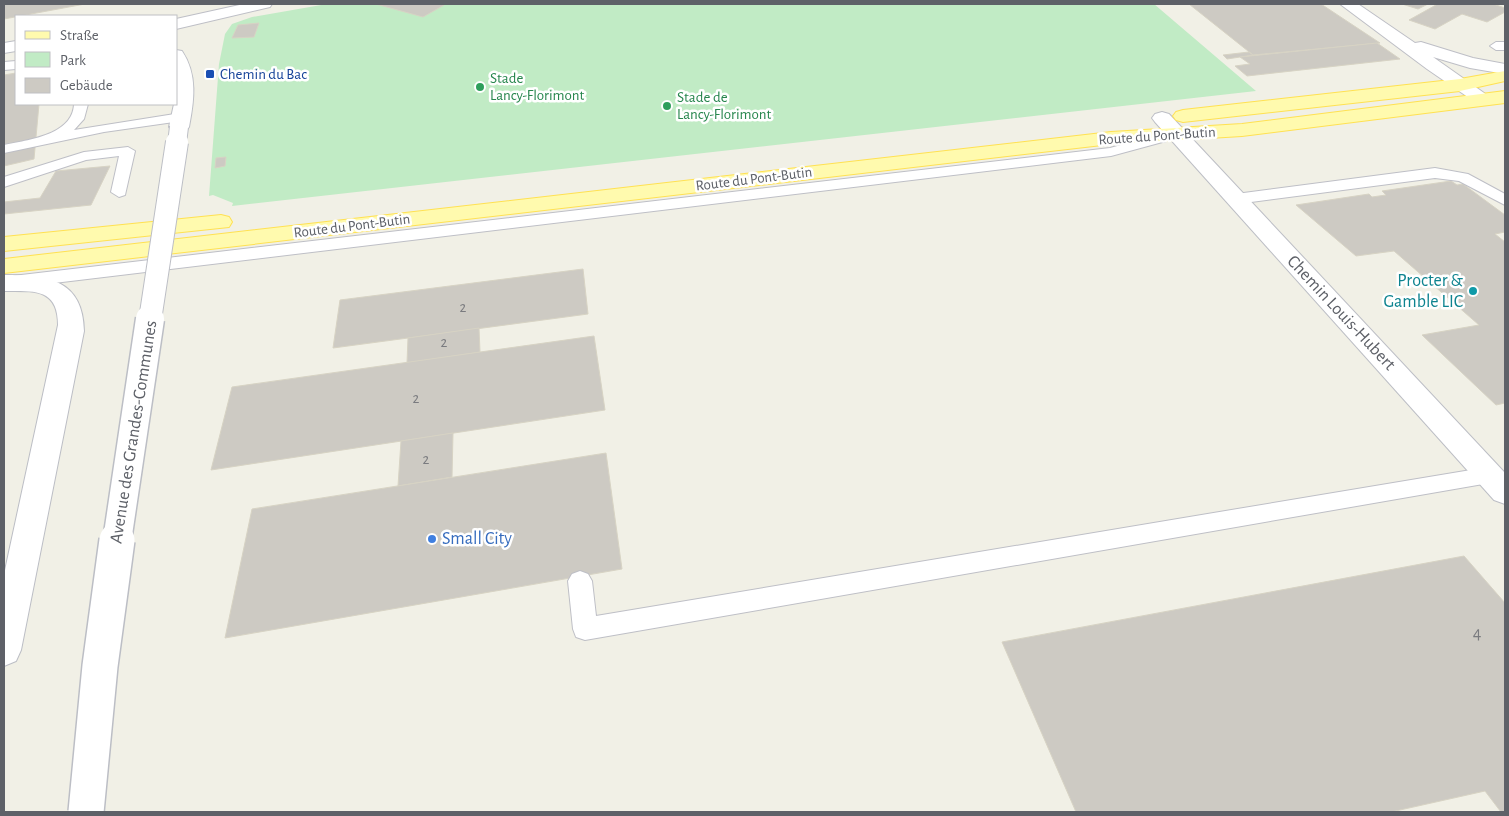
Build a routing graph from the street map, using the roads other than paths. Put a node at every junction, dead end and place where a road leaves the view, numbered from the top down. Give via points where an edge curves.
1 (264, 4) edge
2 (1348, 4) edge
3 (197, 10) edge
4 (178, 23) edge
5 (1395, 35) junction
6 (178, 58) edge
7 (1505, 69) edge
8 (1505, 76) edge
9 (1460, 85) junction
10 (1505, 97) edge
11 (1485, 100) junction
12 (82, 105) edge
13 (180, 122) junction
14 (1169, 126) junction
15 (41, 141) junction
16 (4, 149) edge
17 (4, 182) edge
18 (119, 192) dead end
19 (1236, 199) junction
20 (1505, 200) edge
21 (4, 244) edge
22 (4, 266) edge
23 (4, 283) edge
24 (1497, 483) edge
25 (580, 581) dead end
26 (4, 650) edge
27 (86, 812) edge

1 - 3 street
2 - 5 street
3 - 4 street
5 - 7 street via 1445,56
5 - 9 street
6 - 13 street, Avenue des Grandes-Communes via 185,85
8 - 9 main road, Route du Pont-Butin
9 - 11 street
9 - 14 main road, Route du Pont-Butin
10 - 11 main road, Route du Pont-Butin
11 - 14 main road, Route du Pont-Butin via 1242,130
12 - 15 lane via 80,116 74,123
13 - 15 lane via 104,128
13 - 27 street, Avenue des Grandes-Communes, bridge via 111,580
14 - 19 street, Chemin Louis-Hubert
14 - 21 main road, Route du Pont-Butin via 1100,123
14 - 22 main road, Route du Pont-Butin via 1111,138
14 - 23 lane, Route du Pont-Butin via 1111,152
15 - 16 lane
17 - 18 lane via 84,156 128,151
19 - 20 lane via 1435,173 1463,177
19 - 24 street, Chemin Louis-Hubert
23 - 26 street via 26,282 47,286 69,306 72,331
24 - 25 lane via 585,629

